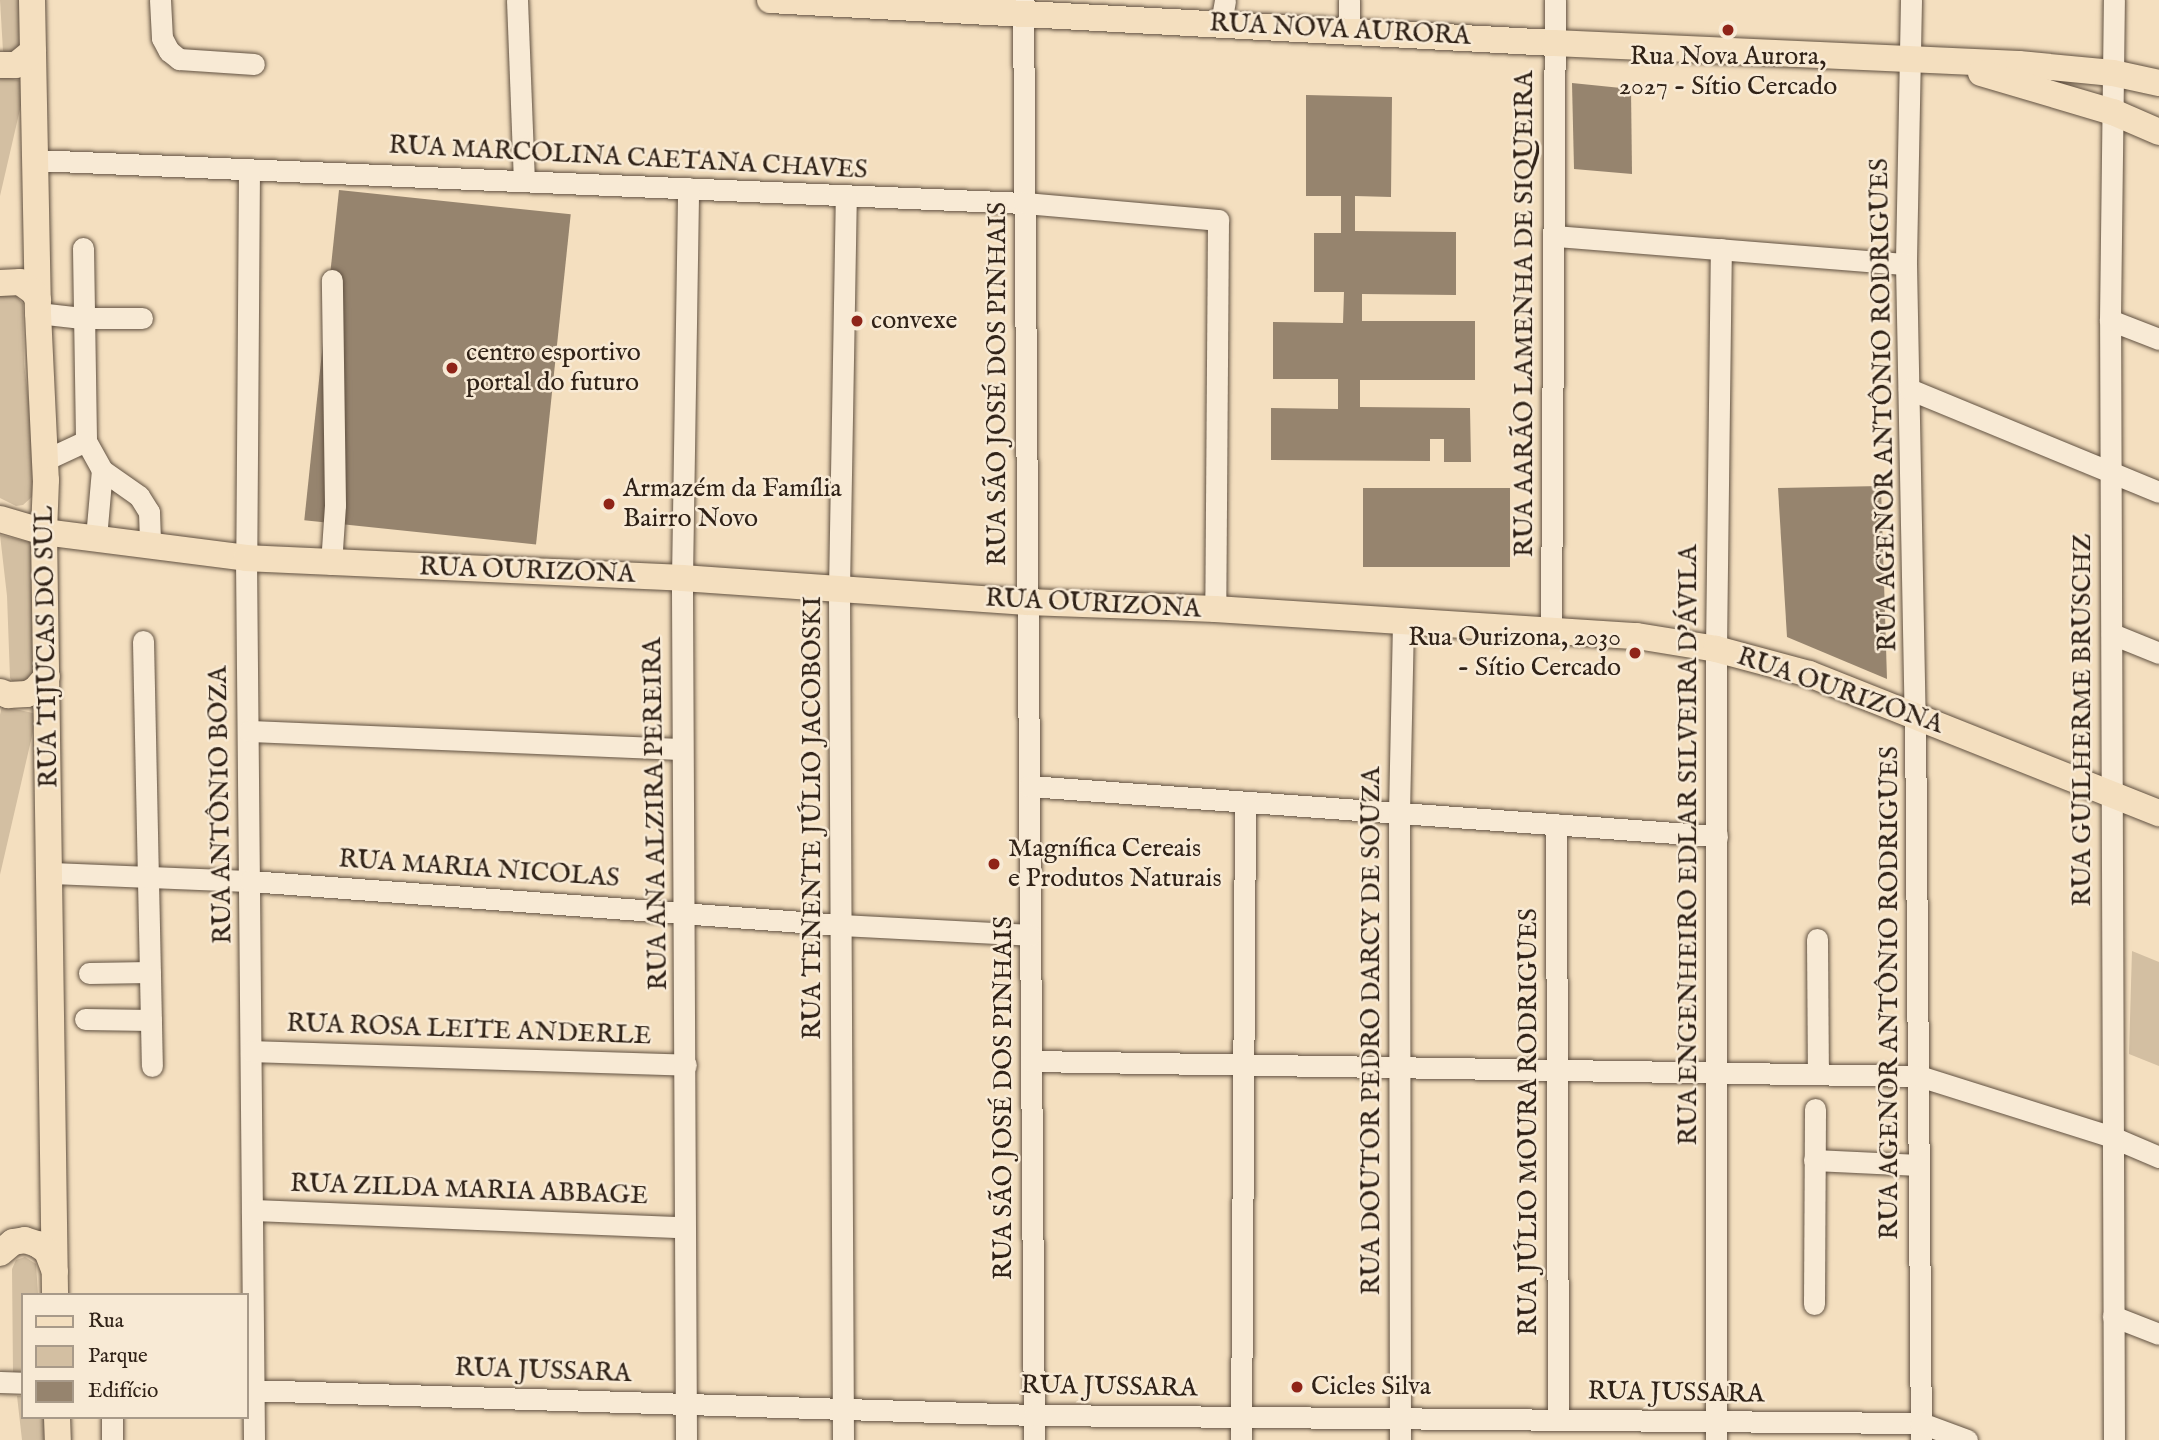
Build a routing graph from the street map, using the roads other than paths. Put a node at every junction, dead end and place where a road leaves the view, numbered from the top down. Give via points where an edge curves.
1 (32, 0) edge
2 (160, 0) edge
3 (517, 0) edge
4 (770, 0) edge
5 (1349, 0) edge
6 (1555, 0) edge
7 (1911, 0) edge
8 (2114, 0) edge
9 (1023, 6) edge
10 (1223, 12) edge
11 (1349, 31) junction
12 (1554, 43) junction
13 (33, 51) junction
14 (1911, 59) junction
15 (254, 64) dead end
16 (0, 65) edge
17 (2113, 73) junction
18 (2159, 83) edge
19 (2112, 112) junction
20 (2159, 132) edge
21 (35, 160) junction
22 (249, 169) junction
23 (524, 181) junction
24 (688, 188) junction
25 (845, 195) junction
26 (1024, 203) junction
27 (1555, 236) junction
28 (83, 248) dead end
29 (1721, 249) junction
30 (1906, 264) junction
31 (332, 280) dead end
32 (0, 283) edge
33 (38, 306) junction
34 (82, 318) junction
35 (142, 318) dead end
36 (2110, 320) junction
37 (2159, 339) edge
38 (1909, 388) junction
39 (86, 441) junction
40 (46, 460) junction
41 (102, 470) junction
42 (2110, 472) junction
43 (2159, 492) edge
44 (0, 519) edge
45 (44, 532) junction
46 (96, 538) junction
47 (150, 545) junction
48 (246, 558) junction
49 (331, 564) junction
50 (681, 578) junction
51 (839, 589) junction
52 (1027, 603) junction
53 (1215, 610) junction
54 (1403, 622) junction
55 (1550, 629) junction
56 (2112, 634) junction
57 (143, 641) dead end
58 (1716, 649) junction
59 (2159, 653) edge
60 (47, 676) junction
61 (0, 691) edge
62 (1915, 715) junction
63 (249, 731) junction
64 (682, 748) junction
65 (1030, 786) junction
66 (2112, 793) junction
67 (1245, 802) junction
68 (1399, 813) junction
69 (2159, 813) edge
70 (1556, 824) junction
71 (1717, 836) junction
72 (50, 873) junction
73 (148, 877) junction
74 (250, 881) junction
75 (685, 912) junction
76 (842, 925) junction
77 (1030, 935) junction
78 (1817, 939) dead end
79 (150, 972) junction
80 (89, 973) dead end
81 (85, 1019) dead end
82 (152, 1020) junction
83 (251, 1051) junction
84 (1031, 1061) junction
85 (1241, 1064) junction
86 (686, 1065) junction
87 (152, 1066) dead end
88 (1400, 1067) junction
89 (1557, 1070) junction
90 (1717, 1073) junction
91 (1818, 1074) junction
92 (1919, 1076) junction
93 (1815, 1109) dead end
94 (2112, 1138) junction
95 (2159, 1157) edge
96 (1814, 1160) junction
97 (1919, 1165) junction
98 (252, 1210) junction
99 (684, 1227) junction
100 (0, 1253) edge
101 (55, 1284) edge
102 (1814, 1304) dead end
103 (2113, 1316) junction
104 (2159, 1335) edge
105 (0, 1382) edge
106 (21, 1383) edge
107 (250, 1390) edge
108 (685, 1404) junction
109 (843, 1409) junction
110 (1034, 1415) junction
111 (1241, 1417) junction
112 (1400, 1418) junction
113 (57, 1419) edge
114 (112, 1419) edge
115 (1558, 1419) junction
116 (1716, 1431) edge
117 (1921, 1432) edge
118 (58, 1440) edge
119 (112, 1440) edge
120 (254, 1440) edge
121 (686, 1440) edge
122 (843, 1440) edge
123 (1034, 1440) edge
124 (1241, 1440) edge
125 (1400, 1440) edge
126 (1967, 1440) edge
127 (2114, 1440) edge

1 - 13 main road, RUA TIJUCAS DO SUL
2 - 15 street via 162,38 179,59
3 - 23 street
4 - 9 main road, RUA NOVA AURORA
5 - 11 street
6 - 12 street, RUA AARÃO LAMENHA DE SIQUEIRA
7 - 14 street, RUA AGENOR ANTÔNIO RODRIGUES
8 - 17 street, RUA GUILHERME BRUSCHZ
9 - 10 main road, RUA NOVA AURORA
9 - 26 street, RUA SÃO JOSÉ DOS PINHAIS
10 - 11 main road, RUA NOVA AURORA
11 - 12 main road, RUA NOVA AURORA
12 - 14 main road, RUA NOVA AURORA
12 - 27 street, RUA AARÃO LAMENHA DE SIQUEIRA
13 - 16 main road via 16,65
13 - 21 main road, RUA TIJUCAS DO SUL
14 - 17 main road, RUA NOVA AURORA
14 - 19 main road, RUA NOVA AURORA via 1995,76
14 - 30 street, RUA AGENOR ANTÔNIO RODRIGUES
17 - 18 main road, RUA NOVA AURORA
17 - 19 street, RUA GUILHERME BRUSCHZ
19 - 20 main road, RUA NOVA AURORA
19 - 36 street, RUA GUILHERME BRUSCHZ
21 - 22 street, RUA MARCOLINA CAETANA CHAVES
21 - 33 main road, RUA TIJUCAS DO SUL
22 - 23 street, RUA MARCOLINA CAETANA CHAVES
22 - 48 street, RUA ANTÔNIO BOZA
23 - 24 street, RUA MARCOLINA CAETANA CHAVES
24 - 25 street, RUA MARCOLINA CAETANA CHAVES
24 - 50 street, RUA ANA ALZIRA PEREIRA
25 - 26 street, RUA MARCOLINA CAETANA CHAVES
25 - 51 street, RUA TENENTE JÚLIO JACOBOSKI
26 - 52 street, RUA SÃO JOSÉ DOS PINHAIS
26 - 53 street, RUA MARCOLINA CAETANA CHAVES via 1218,220
27 - 29 street
27 - 55 street, RUA AARÃO LAMENHA DE SIQUEIRA
28 - 34 street
29 - 30 street
29 - 58 street, RUA ENGENHEIRO EDLAR SILVEIRA D'ÁVILA
30 - 38 street, RUA AGENOR ANTÔNIO RODRIGUES
31 - 49 street via 335,506
32 - 33 main road via 27,286
33 - 34 street
33 - 40 main road, RUA TIJUCAS DO SUL
34 - 35 street
34 - 39 street
36 - 37 street
36 - 42 street, RUA GUILHERME BRUSCHZ
38 - 42 street
38 - 62 street, RUA AGENOR ANTÔNIO RODRIGUES
39 - 40 street
39 - 41 street
40 - 45 main road, RUA TIJUCAS DO SUL
41 - 46 street
41 - 47 street via 139,496 149,512
42 - 43 street
42 - 56 street, RUA GUILHERME BRUSCHZ
44 - 45 main road, RUA OURIZONA
45 - 46 main road, RUA OURIZONA
45 - 60 main road, RUA TIJUCAS DO SUL
46 - 47 main road, RUA OURIZONA
47 - 48 main road, RUA OURIZONA
48 - 49 main road, RUA OURIZONA
48 - 63 street, RUA ANTÔNIO BOZA
49 - 50 main road, RUA OURIZONA
50 - 51 main road, RUA OURIZONA
50 - 64 street, RUA ANA ALZIRA PEREIRA
51 - 52 main road, RUA OURIZONA
51 - 76 street, RUA TENENTE JÚLIO JACOBOSKI
52 - 53 main road, RUA OURIZONA
52 - 65 street, RUA SÃO JOSÉ DOS PINHAIS
53 - 54 main road, RUA OURIZONA
54 - 55 main road, RUA OURIZONA
54 - 68 street, RUA DOUTOR PEDRO DARCY DE SOUZA
55 - 58 main road, RUA OURIZONA
56 - 59 street
56 - 66 street, RUA GUILHERME BRUSCHZ
57 - 73 street
58 - 62 main road, RUA OURIZONA via 1809,674
58 - 71 street, RUA ENGENHEIRO EDLAR SILVEIRA D'ÁVILA
60 - 61 main road via 27,694
60 - 72 main road, RUA TIJUCAS DO SUL
62 - 66 main road, RUA OURIZONA
62 - 92 street, RUA AGENOR ANTÔNIO RODRIGUES
63 - 64 street
63 - 74 street, RUA ANTÔNIO BOZA
64 - 75 street, RUA ANA ALZIRA PEREIRA
65 - 67 street
65 - 77 street, RUA SÃO JOSÉ DOS PINHAIS
66 - 69 main road, RUA OURIZONA
66 - 94 street, RUA GUILHERME BRUSCHZ
67 - 68 street
67 - 85 street
68 - 70 street
68 - 88 street, RUA DOUTOR PEDRO DARCY DE SOUZA
70 - 71 street
70 - 89 street, RUA JÚLIO MOURA RODRIGUES
71 - 90 street, RUA ENGENHEIRO EDLAR SILVEIRA D'ÁVILA
72 - 73 street, RUA MARIA NICOLAS
72 - 101 main road, RUA TIJUCAS DO SUL
73 - 74 street, RUA MARIA NICOLAS
73 - 79 street
74 - 75 street, RUA MARIA NICOLAS
74 - 83 street, RUA ANTÔNIO BOZA
75 - 76 street, RUA MARIA NICOLAS
75 - 86 street, RUA ANA ALZIRA PEREIRA
76 - 77 street, RUA MARIA NICOLAS
76 - 109 street, RUA TENENTE JÚLIO JACOBOSKI
77 - 84 street, RUA SÃO JOSÉ DOS PINHAIS
78 - 91 street
79 - 80 street
79 - 82 street
81 - 82 street
82 - 87 street
83 - 86 street, RUA ROSA LEITE ANDERLE
83 - 98 street, RUA ANTÔNIO BOZA
84 - 85 street
84 - 110 street, RUA SÃO JOSÉ DOS PINHAIS
85 - 88 street
85 - 111 street
86 - 99 street, RUA ANA ALZIRA PEREIRA
88 - 89 street
88 - 112 street, RUA DOUTOR PEDRO DARCY DE SOUZA
89 - 90 street
89 - 115 street, RUA JÚLIO MOURA RODRIGUES
90 - 91 street
90 - 116 street, RUA ENGENHEIRO EDLAR SILVEIRA D'ÁVILA
91 - 92 street
92 - 94 street
92 - 97 street, RUA AGENOR ANTÔNIO RODRIGUES
93 - 96 street
94 - 95 street
94 - 103 street, RUA GUILHERME BRUSCHZ
96 - 97 street
96 - 102 street
97 - 117 street, RUA AGENOR ANTÔNIO RODRIGUES
98 - 99 street, RUA ZILDA MARIA ABBAGE
98 - 107 street, RUA ANTÔNIO BOZA
99 - 108 street, RUA ANA ALZIRA PEREIRA
100 - 101 main road via 13,1242 37,1244 53,1262
103 - 104 street
103 - 127 street, RUA GUILHERME BRUSCHZ
105 - 106 street
107 - 108 street, RUA JUSSARA
107 - 120 street, RUA ANTÔNIO BOZA
108 - 109 street, RUA JUSSARA
108 - 121 street, RUA ANA ALZIRA PEREIRA
109 - 110 street, RUA JUSSARA
109 - 122 street, RUA TENENTE JÚLIO JACOBOSKI
110 - 111 street, RUA JUSSARA
110 - 123 street, RUA SÃO JOSÉ DOS PINHAIS
111 - 112 street, RUA JUSSARA
111 - 124 street
112 - 115 street, RUA JUSSARA
112 - 125 street, RUA DOUTOR PEDRO DARCY DE SOUZA
113 - 118 main road
114 - 119 street
115 - 116 street, RUA JUSSARA
116 - 117 street, RUA JUSSARA
117 - 126 street, RUA JUSSARA

